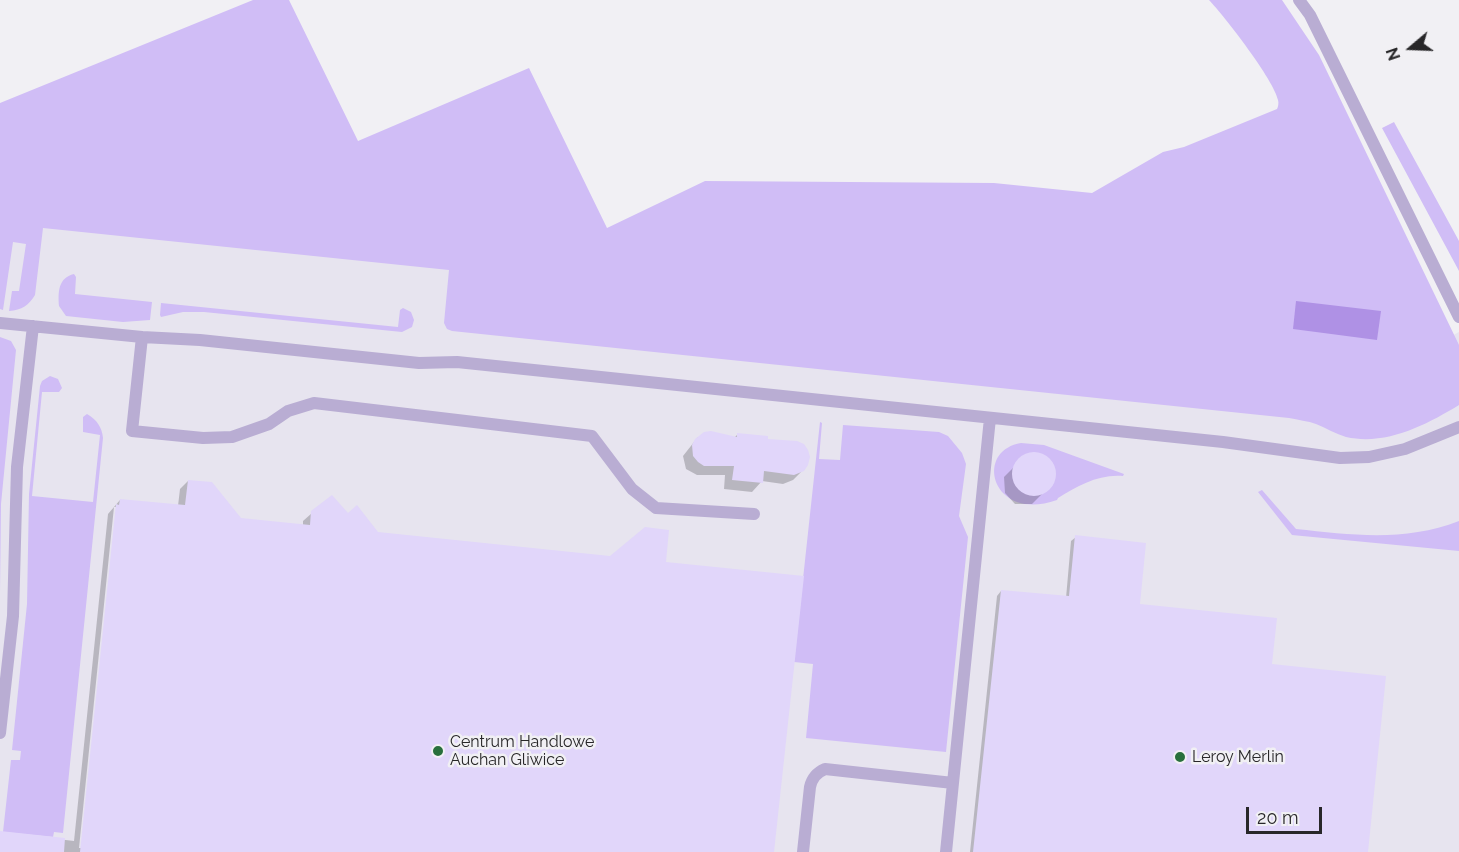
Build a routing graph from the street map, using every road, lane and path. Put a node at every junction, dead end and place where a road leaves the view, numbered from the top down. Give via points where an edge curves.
1 (1299, 0) edge
2 (1459, 317) edge
3 (0, 323) edge
4 (33, 326) junction
5 (142, 337) junction
6 (990, 418) junction
7 (1459, 427) edge
8 (754, 514) dead end
9 (0, 733) edge
10 (953, 783) junction
11 (803, 852) edge
12 (946, 852) edge

1 - 2 lane via 1310,15
3 - 4 lane
4 - 5 lane
4 - 9 lane via 17,467 13,616
5 - 6 lane via 419,363 457,362
5 - 8 lane via 132,431 232,437 315,403 592,436 632,489 656,508
6 - 7 lane via 1340,458 1405,449
6 - 10 lane
10 - 11 lane via 825,769 811,781
10 - 12 lane

